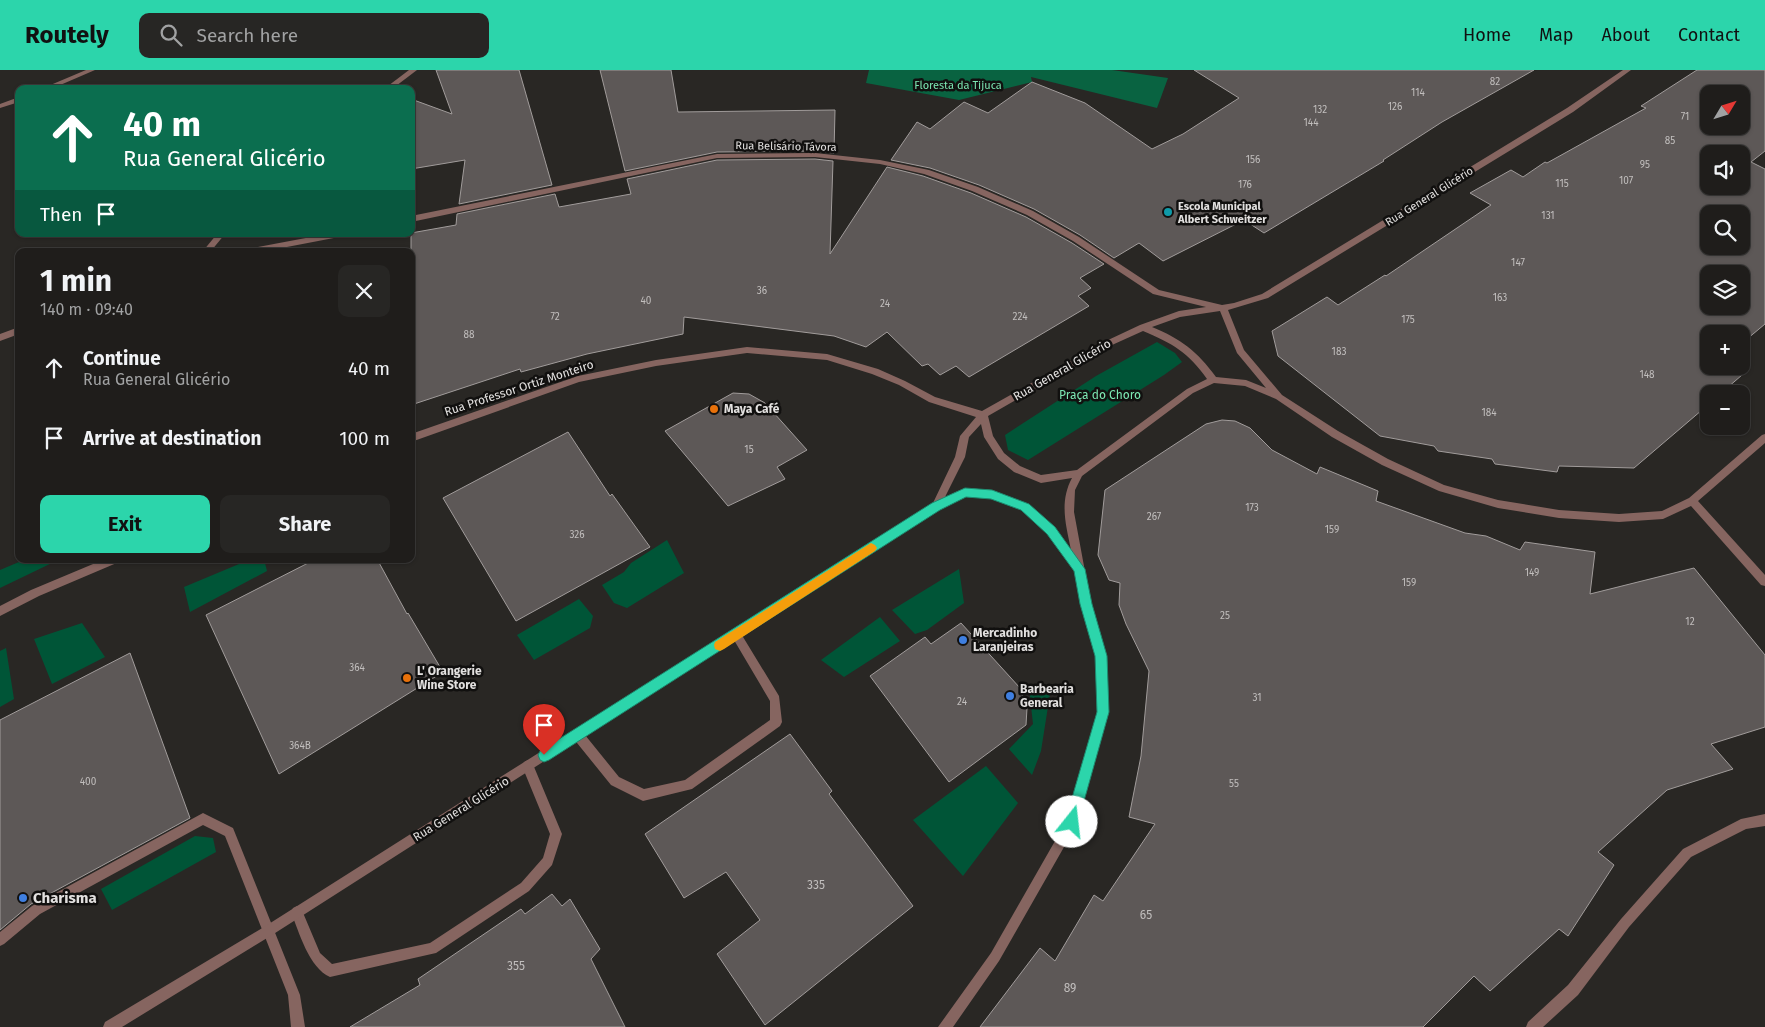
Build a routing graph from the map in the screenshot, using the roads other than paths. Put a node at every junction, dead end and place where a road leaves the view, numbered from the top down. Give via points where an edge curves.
1 (92, 70) edge
2 (414, 70) edge
3 (1628, 70) edge
4 (54, 85) edge
5 (393, 85) edge
6 (15, 100) edge
7 (0, 106) edge
8 (415, 218) edge
9 (218, 237) edge
10 (324, 237) edge
11 (209, 248) edge
12 (268, 248) edge
13 (1223, 308) junction
14 (1143, 327) junction
15 (15, 332) edge
16 (0, 338) edge
17 (1213, 380) junction
18 (1279, 397) junction
19 (983, 415) junction
20 (415, 437) edge
21 (1765, 438) edge
22 (1079, 473) junction
23 (1692, 501) junction
24 (936, 506) junction
25 (106, 563) edge
26 (1079, 569) junction
27 (1765, 582) edge
28 (0, 611) edge
29 (736, 635) junction
30 (578, 734) junction
31 (528, 766) junction
32 (1765, 820) edge
33 (297, 912) junction
34 (268, 931) junction
35 (0, 940) edge
36 (110, 1027) edge
37 (298, 1027) edge
38 (945, 1027) edge
39 (1533, 1027) edge

1 - 4 street
2 - 5 street
3 - 13 street, Rua General Glicério via 1570,110 1272,293
6 - 7 street
8 - 13 street, Rua Belisário Távora via 717,156 816,155 880,162 926,172 975,189 1038,217 1156,292
9 - 11 street
10 - 12 street
13 - 14 street, Rua General Glicério via 1179,314
13 - 18 street via 1240,351
14 - 17 street via 1178,341 1200,360
14 - 19 street, Rua General Glicério
15 - 16 street
17 - 18 street via 1246,383
17 - 22 street via 1190,391
18 - 23 street via 1335,434 1386,462 1442,488 1498,504 1559,514 1619,518 1663,515
19 - 20 street, Rua Professor Ortiz Monteiro via 932,400 902,383 828,357 747,350 656,362 578,379
19 - 22 street via 989,437 1001,456 1017,469 1041,479
19 - 24 street, Rua General Glicério via 965,436 960,457
21 - 23 street
22 - 26 street via 1070,490 1069,512
23 - 27 street
24 - 26 street, Rua General Glicério via 965,492 992,494 1025,507 1051,531
24 - 29 street, Rua General Glicério
25 - 28 street
26 - 38 street via 1101,656 1103,712 1072,822 995,956
29 - 30 street, Rua General Glicério
29 - 30 street via 775,700 776,722 688,784 643,795 615,781
30 - 31 street, Rua General Glicério
31 - 33 street, Rua General Glicério
31 - 33 street via 556,834 548,861 525,887 432,949 330,971 316,957
32 - 39 street via 1745,823 1686,853 1625,923 1573,990
33 - 34 street, Rua General Glicério
34 - 35 street via 229,832 203,819 36,910
34 - 36 street, Rua General Glicério
34 - 37 street via 294,995

